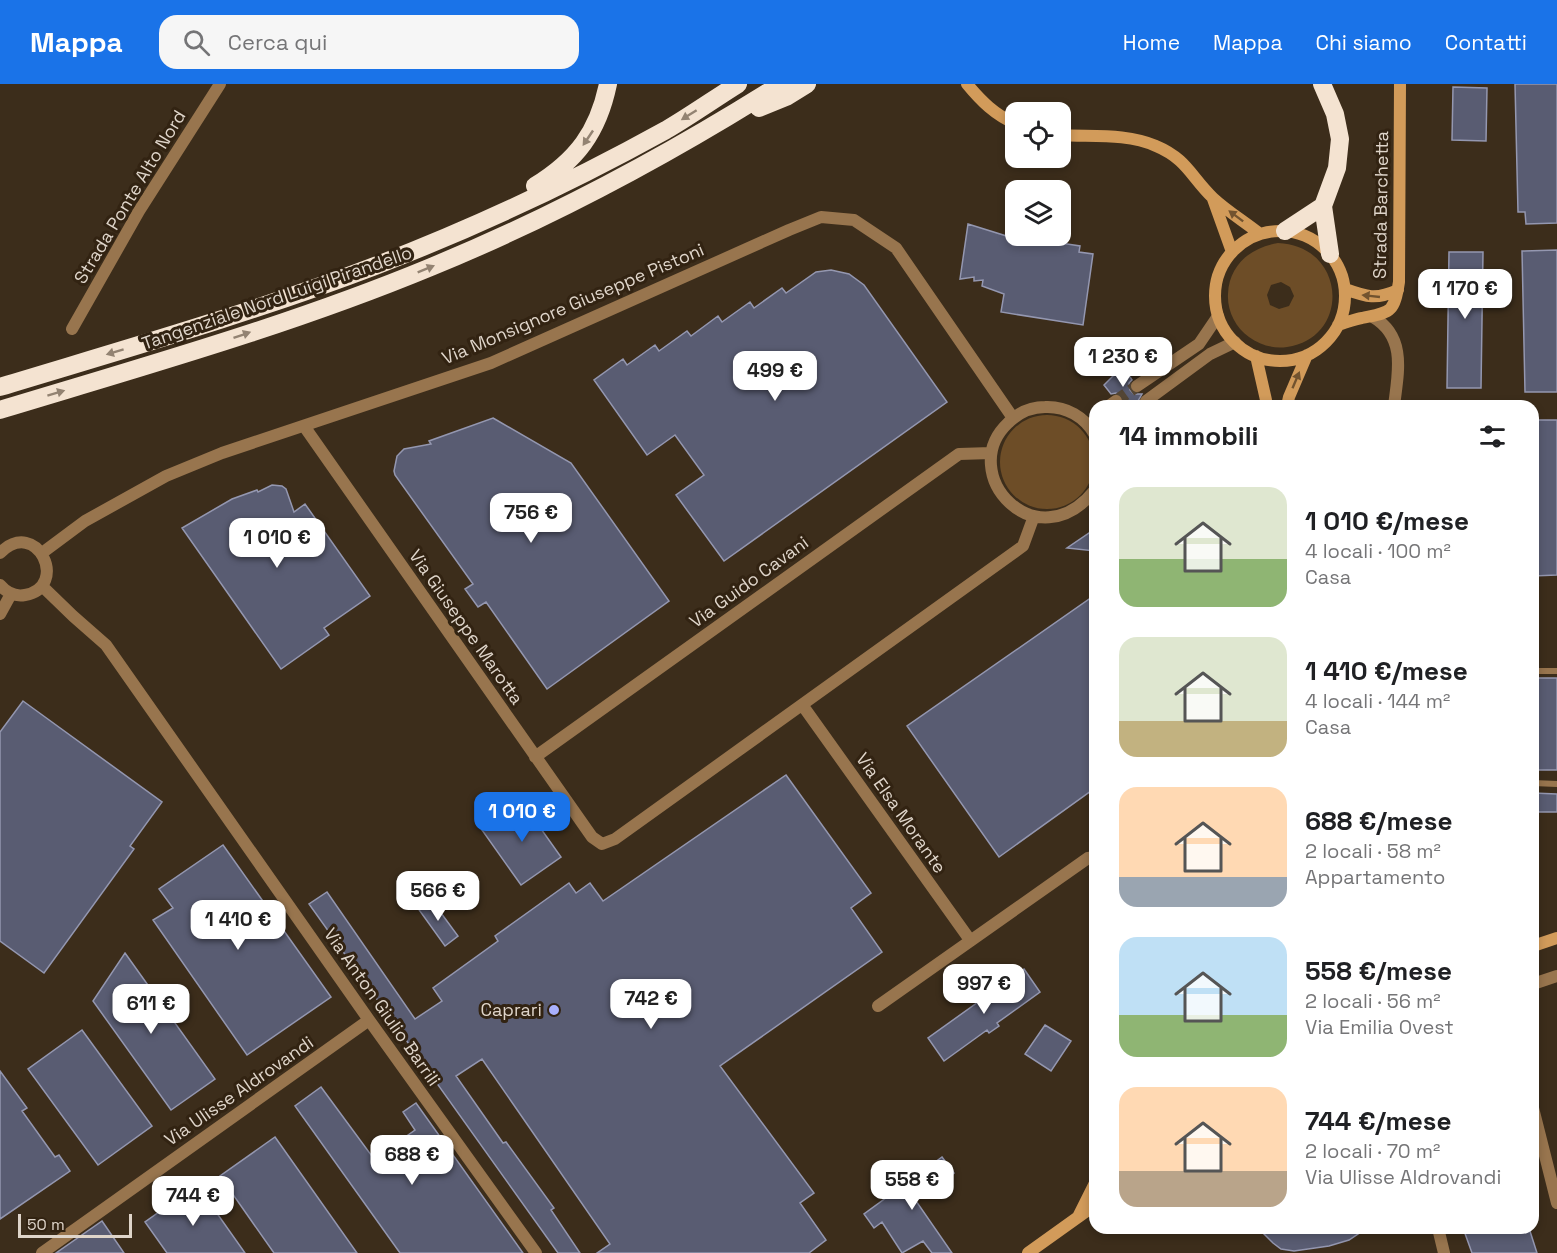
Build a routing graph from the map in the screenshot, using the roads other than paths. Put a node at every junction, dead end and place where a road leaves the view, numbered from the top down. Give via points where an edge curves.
1 (220, 84) edge
2 (608, 84) edge
3 (738, 84) edge
4 (781, 84) edge
5 (807, 84) edge
6 (967, 84) edge
7 (1322, 84) edge
8 (1400, 84) edge
9 (1005, 119) edge
10 (705, 131) junction
11 (1071, 136) edge
12 (1213, 197) junction
13 (1323, 206) junction
14 (477, 224) junction
15 (1285, 231) junction
16 (1260, 234) junction
17 (1232, 252) junction
18 (1330, 254) junction
19 (1345, 289) junction
20 (1398, 290) junction
21 (1218, 316) junction
22 (1373, 317) junction
23 (1338, 326) junction
24 (72, 329) dead end
25 (1234, 342) junction
26 (1306, 355) junction
27 (1256, 356) junction
28 (1137, 386) tunnel mouth
29 (0, 387) edge
30 (1147, 400) edge
31 (1266, 400) edge
32 (1288, 400) edge
33 (1395, 400) edge
34 (0, 410) edge
35 (1078, 416) junction
36 (1089, 417) edge
37 (1013, 418) junction
38 (304, 426) junction
39 (1089, 426) edge
40 (991, 453) junction
41 (1089, 497) edge
42 (1034, 516) junction
43 (2, 548) edge
44 (42, 553) junction
45 (0, 585) edge
46 (42, 586) junction
47 (11, 594) junction
48 (0, 614) edge
49 (1557, 670) edge
50 (1539, 671) edge
51 (803, 706) junction
52 (535, 757) junction
53 (1539, 783) edge
54 (1557, 784) edge
55 (1089, 858) edge
56 (1557, 938) edge
57 (970, 940) junction
58 (1539, 944) edge
59 (1557, 976) edge
60 (1539, 982) edge
61 (878, 1006) dead end
62 (369, 1020) junction
63 (1539, 1132) edge
64 (1089, 1195) edge
65 (1557, 1203) edge
66 (1089, 1209) edge
67 (1077, 1218) junction
68 (1439, 1234) edge
69 (42, 1253) edge
70 (536, 1253) edge
71 (1028, 1253) edge
72 (1444, 1253) edge

1 - 24 street, Strada Ponte Alto Nord via 139,211
2 -> 14 highway via 594,129 572,158 546,180
3 -> 14 highway, Tangenziale Nord Luigi Pirandello via 657,134
4 - 10 highway, Tangenziale Nord Luigi Pirandello
5 - 10 highway via 786,97
6 - 9 street
7 - 13 highway via 1335,114 1340,139 1337,168
8 - 20 street, Strada Barchetta
34 -> 10 highway, Tangenziale Nord Luigi Pirandello via 216,344 432,267 570,203
11 - 12 street via 1132,139 1155,146 1189,168
16 -> 12 street
12 - 17 street
13 - 15 highway
13 - 18 highway
14 -> 29 highway, Tangenziale Nord Luigi Pirandello via 404,255 211,323
15 - 16 street
15 - 18 street via 1310,238
16 - 17 street
17 - 21 street via 1216,282
18 - 19 street
20 -> 19 street, Strada Barchetta via 1383,297
19 - 23 street
20 - 22 street, Strada Barchetta via 1394,305
21 - 25 street
21 - 28 street via 1199,344
22 - 23 street, Strada Barchetta
22 - 33 street via 1383,323 1396,342
23 - 26 street
25 - 27 street
25 - 30 street via 1210,354
26 - 27 street via 1284,361
32 -> 26 street
27 - 31 street
35 - 36 street
35 - 37 street via 1044,407
35 - 39 street
37 - 38 street, Via Monsignore Giuseppe Pistoni via 896,248 854,220 821,217 491,363
37 - 40 street via 1000,433
38 - 44 street, Via Monsignore Giuseppe Pistoni via 166,476 85,520
38 - 52 street, Via Giuseppe Marotta
40 - 42 street via 996,486 1016,508
40 - 52 street, Via Guido Cavani via 959,454
41 - 42 street via 1074,511 1053,517
42 - 51 street via 1023,546
43 - 44 street via 22,542
44 - 46 street via 48,570
45 - 47 street
46 - 47 street via 28,595
46 - 62 street, Via Anton Giulio Barrili via 106,645
47 - 48 street
49 - 50 lane
51 - 52 street, Via Giuseppe Marotta via 615,839 602,844 592,837
51 - 57 street, Via Elsa Morante
53 - 54 lane
55 - 57 street
56 - 58 street
57 - 61 street
59 - 60 street
62 - 69 street, Via Ulisse Aldrovandi
62 - 70 street, Via Anton Giulio Barrili
63 - 65 street
64 - 67 street
66 - 67 street
67 - 71 street
68 - 72 street

